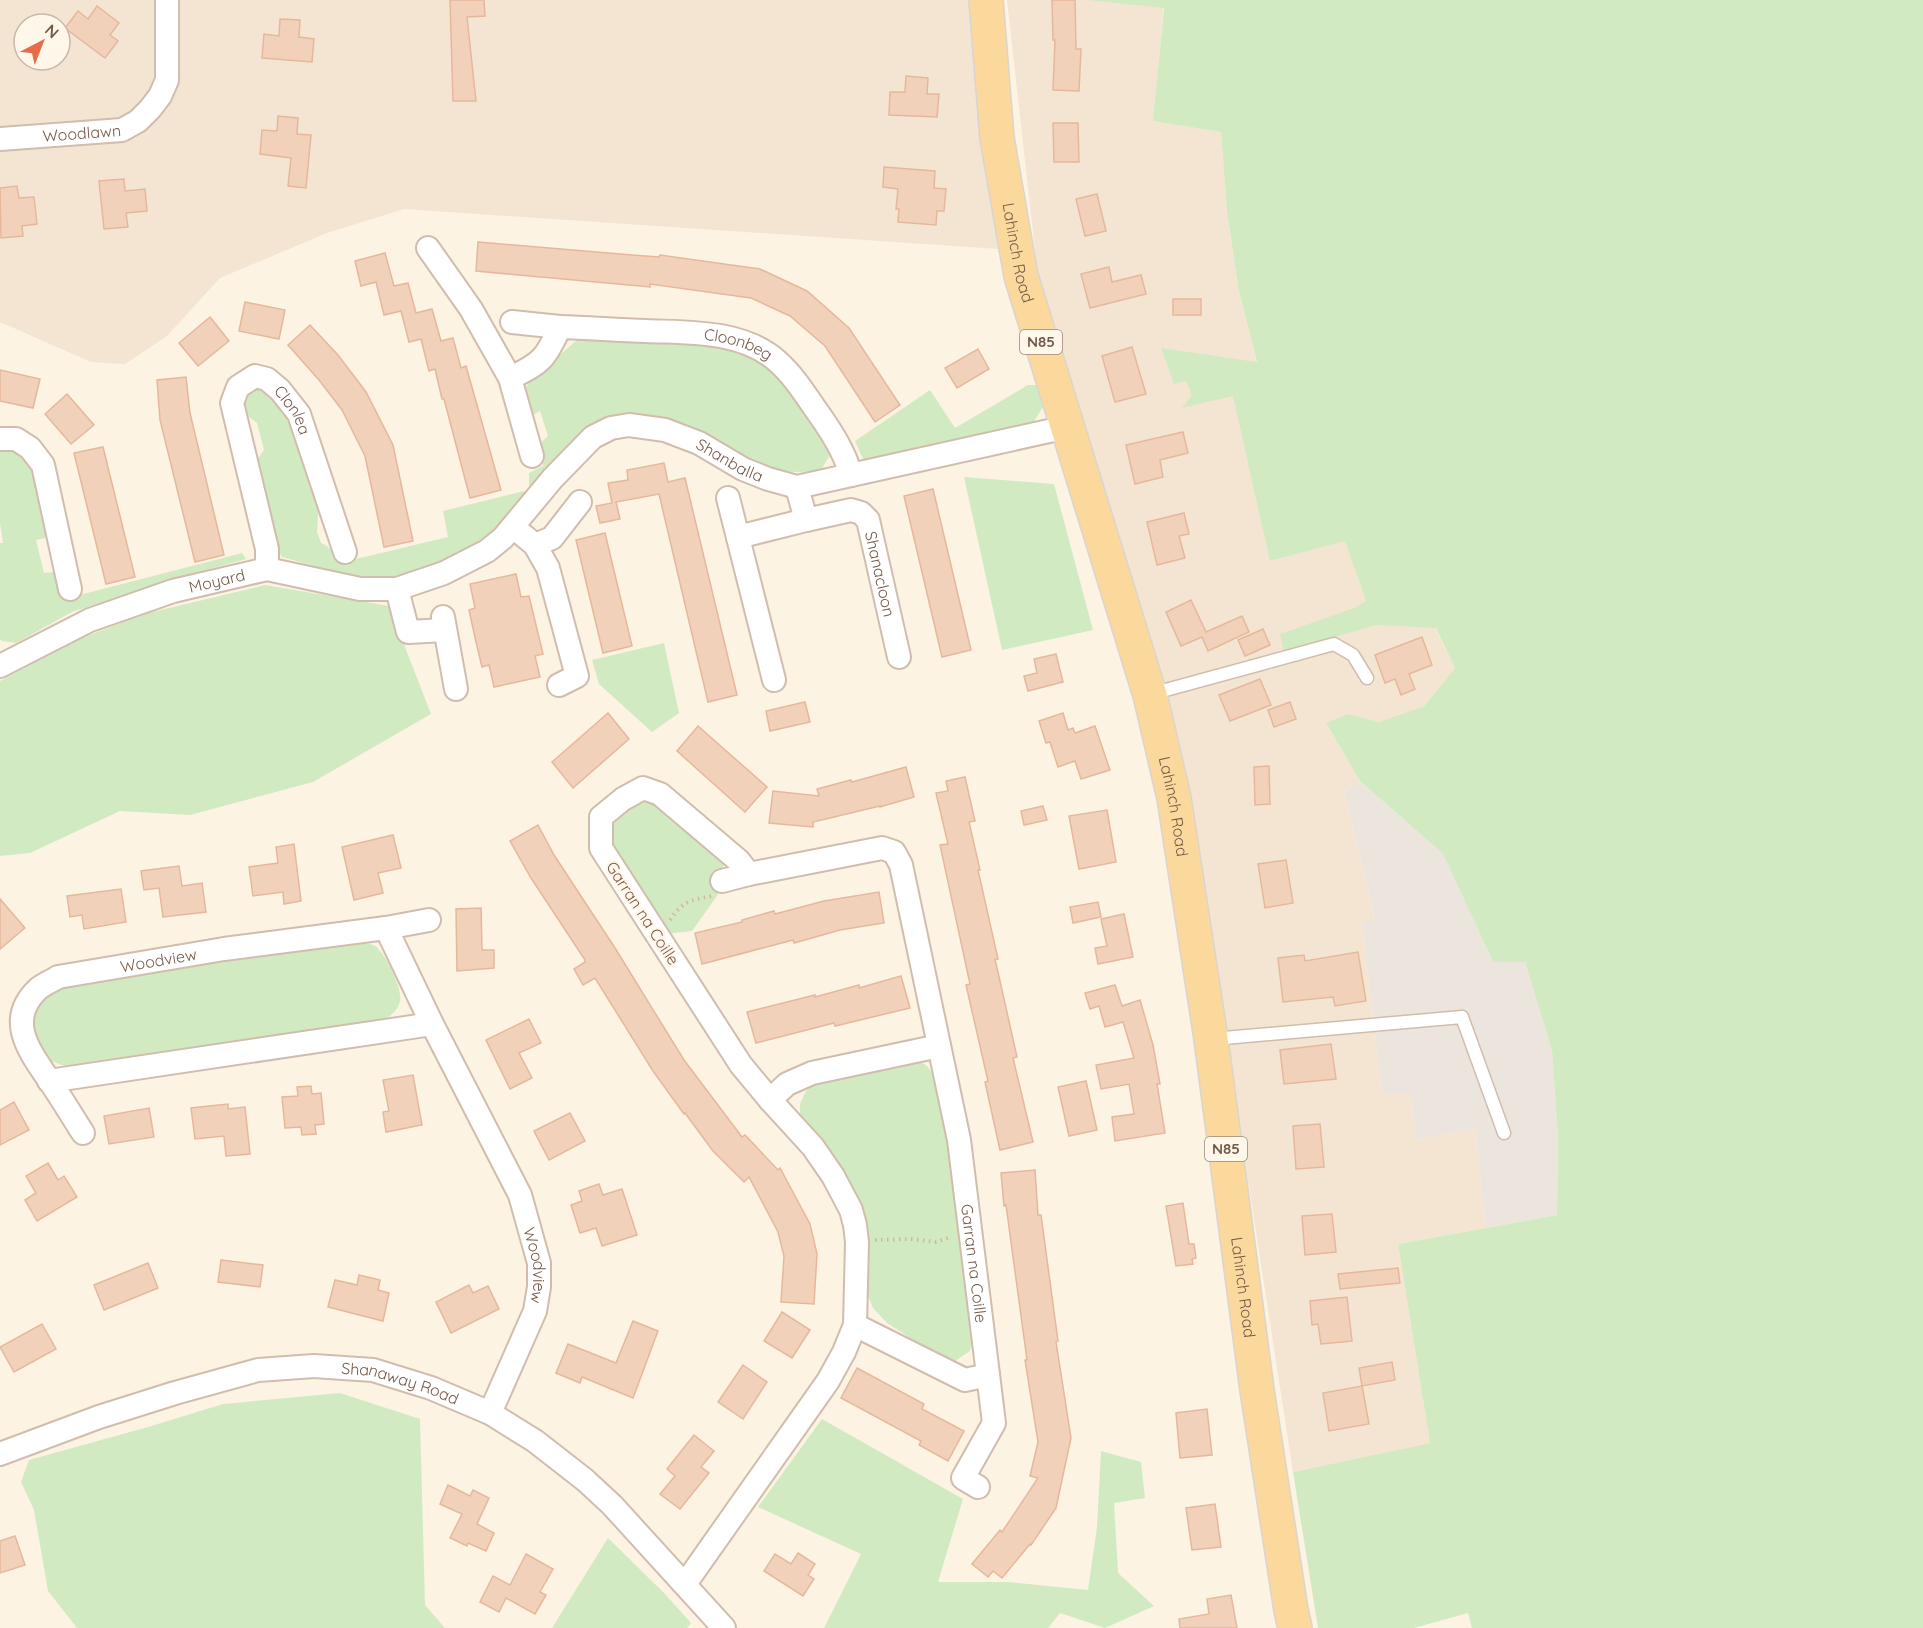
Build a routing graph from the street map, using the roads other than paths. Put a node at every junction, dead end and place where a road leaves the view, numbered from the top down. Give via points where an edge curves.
1 (167, 0) edge
2 (986, 0) edge
3 (0, 139) edge
4 (428, 248) dead end
5 (512, 322) dead end
6 (560, 327) junction
7 (510, 378) junction
8 (1067, 427) junction
9 (0, 439) edge
10 (532, 456) dead end
11 (851, 475) junction
12 (797, 487) junction
13 (728, 498) dead end
14 (580, 502) dead end
15 (806, 519) junction
16 (513, 527) junction
17 (738, 537) junction
18 (535, 545) junction
19 (345, 552) dead end
20 (267, 569) junction
21 (444, 573) joint
22 (70, 589) dead end
23 (397, 589) junction
24 (899, 657) dead end
25 (0, 666) edge
26 (1367, 678) dead end
27 (774, 680) dead end
28 (559, 685) dead end
29 (456, 689) dead end
30 (1150, 695) junction
31 (749, 874) junction
32 (722, 881) road end
33 (429, 920) dead end
34 (386, 928) junction
35 (432, 1024) junction
36 (1211, 1039) junction
37 (939, 1046) junction
38 (49, 1081) junction
39 (770, 1100) junction
40 (83, 1133) dead end
41 (1504, 1134) dead end
42 (855, 1324) junction
43 (988, 1375) junction
44 (490, 1413) junction
45 (0, 1454) edge
46 (978, 1487) dead end
47 (685, 1584) junction
48 (724, 1628) edge
49 (1295, 1628) edge

1 - 3 street, Woodlawn via 167,81 160,96 138,121 122,130
2 - 8 main road, Lahinch Road / N85 via 997,138 1021,276
4 - 7 street via 471,309
5 - 6 street, Cloonbeg
6 - 7 street via 548,353 532,368
6 - 11 street, Cloonbeg via 701,334 753,346 777,360 795,381 827,425
7 - 10 street
8 - 11 street, Shanballa
8 - 30 main road, Lahinch Road / N85
9 - 22 street via 16,439 30,448 43,465
11 - 12 street, Shanballa
12 - 15 street
12 - 16 street, Shanballa via 743,469 699,443 664,430 629,425 593,437
13 - 17 street
14 - 18 street via 552,538
15 - 17 street, Shanacloon
15 - 24 street, Shanacloon via 851,510 868,520
16 - 18 street
16 - 21 street, Shanballa via 487,551
17 - 27 street
18 - 28 street via 548,568 577,676
19 - 20 street, Clonlea via 299,414 280,390 255,376 238,387 232,403 267,549
20 - 23 street, Moyard via 360,589
20 - 25 street, Moyard via 173,591 90,620
21 - 23 street, Moyard
23 - 29 street via 408,632 444,624
26 - 30 lane via 1353,655 1334,644
30 - 36 main road, Lahinch Road / N85 via 1174,798
31 - 32 street, Garran na Coille
31 - 37 street, Garran na Coille via 882,848 894,852 901,865
31 - 39 street, Garran na Coille via 660,794 643,788 601,817 601,848 741,1065
33 - 34 street, Woodview
34 - 35 street, Woodview
34 - 38 street, Woodview via 224,949 58,977 39,989 25,1006 22,1023 25,1043
35 - 38 street
35 - 44 street, Woodview via 520,1195 539,1263 535,1311
36 - 41 lane via 1462,1017
36 - 49 main road, Lahinch Road / N85 via 1257,1390
37 - 39 street via 812,1072 787,1084
37 - 43 street, Garran na Coille via 959,1140
38 - 40 street, Woodview
39 - 42 street, Garran na Coille via 813,1147 851,1210 857,1242
42 - 43 street via 965,1380
42 - 47 street, Garran na Coille via 828,1381
43 - 46 street, Garran na Coille via 994,1423 963,1478
44 - 45 street, Shanaway Road via 431,1388 373,1370 314,1366 258,1370 99,1417
44 - 47 street, Shanaway Road via 535,1441 585,1480
47 - 48 street, Shanaway Road

